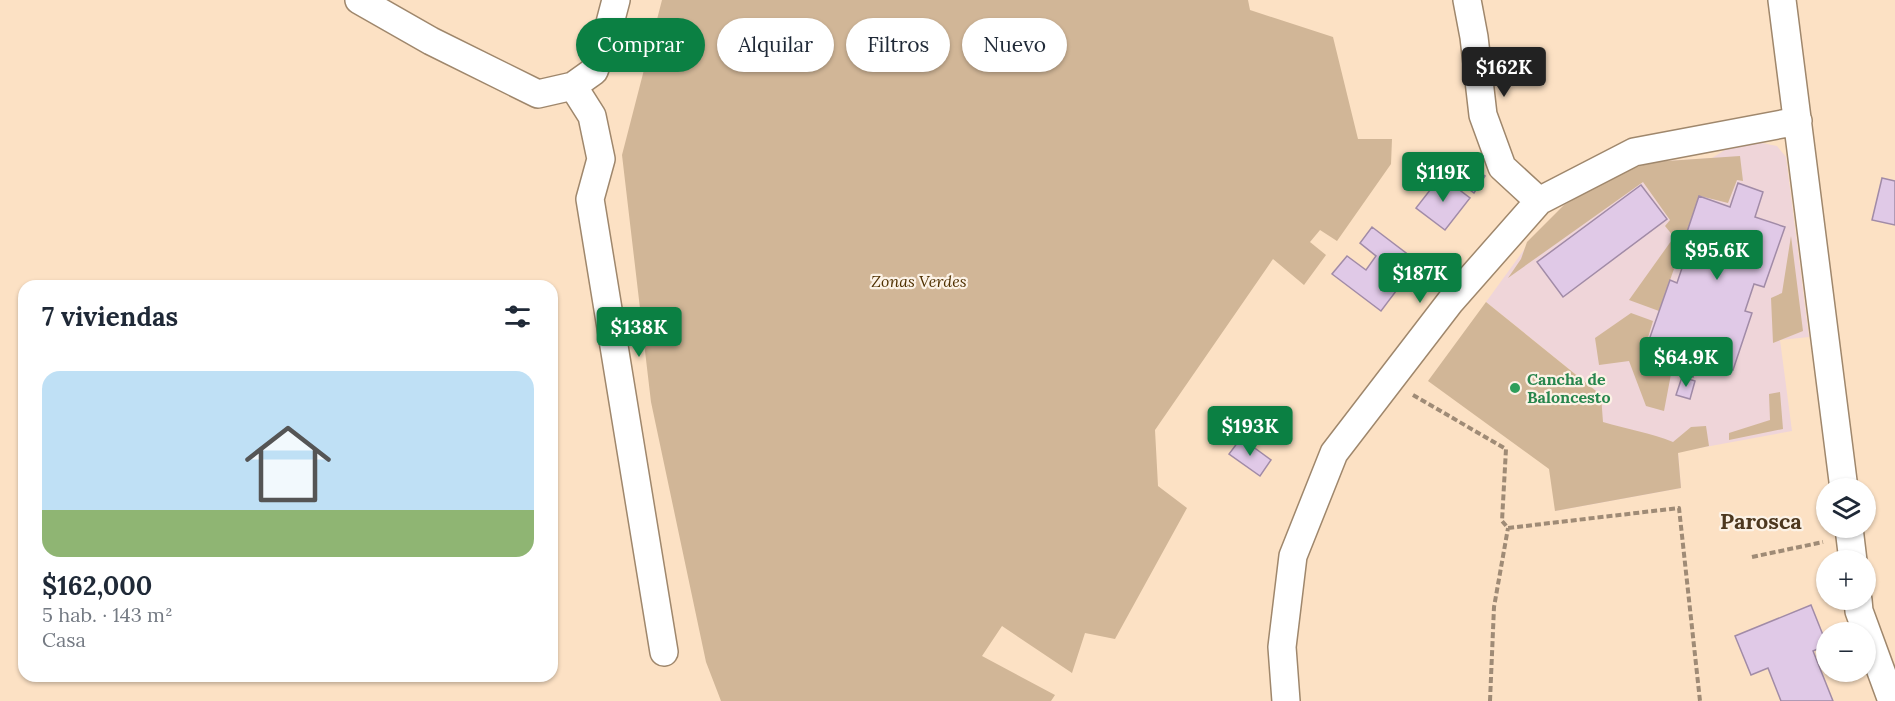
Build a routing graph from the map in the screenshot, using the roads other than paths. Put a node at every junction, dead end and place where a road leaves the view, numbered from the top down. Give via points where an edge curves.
1 (359, 0) edge
2 (616, 0) edge
3 (1467, 0) edge
4 (1782, 0) edge
5 (573, 86) junction
6 (1798, 121) junction
7 (1539, 201) junction
8 (1843, 478) edge
9 (1859, 610) edge
10 (664, 652) dead end
11 (1286, 701) edge
12 (1892, 701) edge

1 - 5 street via 538,94
2 - 5 street via 594,71
3 - 7 street via 1483,115 1502,167
4 - 6 street
5 - 10 street via 592,116 601,159 590,199
6 - 7 street via 1634,152
6 - 8 street
7 - 11 street via 1450,302 1334,453 1293,556 1282,647
9 - 12 street

